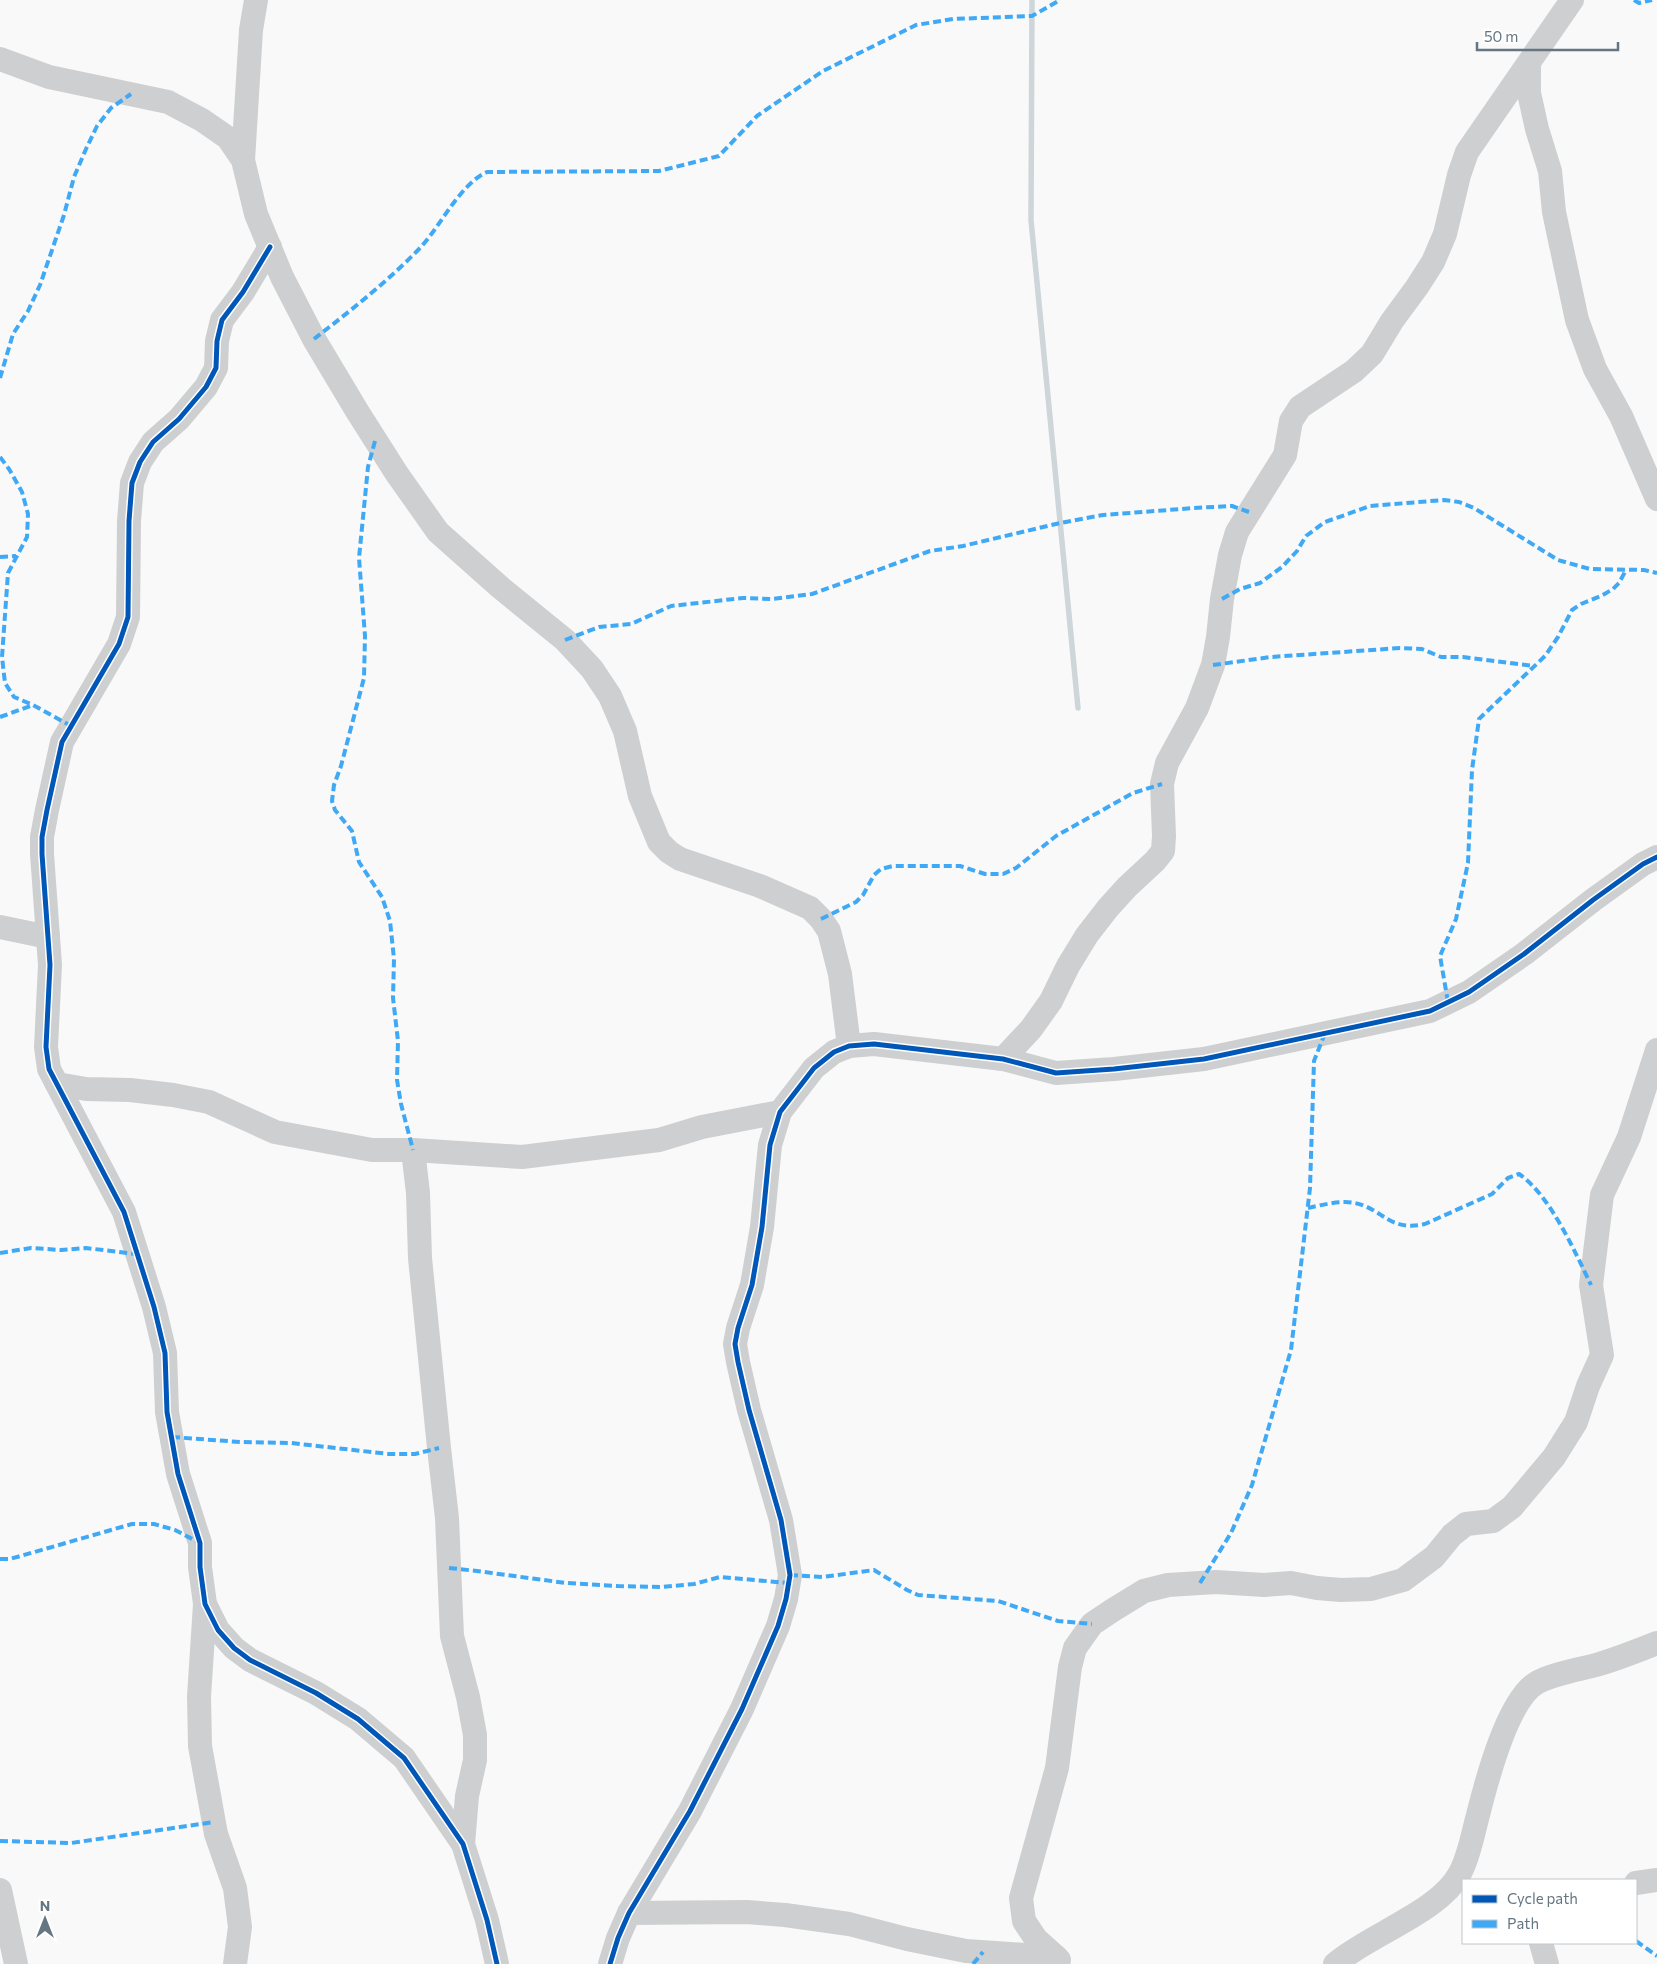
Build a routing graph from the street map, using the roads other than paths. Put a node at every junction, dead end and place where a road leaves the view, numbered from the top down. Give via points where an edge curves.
1 (256, 0) edge
2 (1572, 0) edge
3 (0, 58) edge
4 (1529, 65) junction
5 (243, 160) junction
6 (270, 247) junction
7 (1657, 499) edge
8 (1657, 857) edge
9 (0, 927) edge
10 (48, 937) junction
11 (849, 1046) junction
12 (1657, 1050) edge
13 (1003, 1059) junction
14 (57, 1084) junction
15 (780, 1112) junction
16 (413, 1150) junction
17 (205, 1604) junction
18 (1657, 1643) edge
19 (463, 1844) junction
20 (1657, 1880) edge
21 (1637, 1883) edge
22 (0, 1890) edge
23 (1455, 1892) edge
24 (629, 1913) junction
25 (1542, 1944) edge
26 (1059, 1960) edge
27 (16, 1964) edge
28 (235, 1964) edge
29 (497, 1964) edge
30 (610, 1964) edge
31 (1335, 1964) edge
32 (1547, 1964) edge

1 - 5 street via 251,30
2 - 4 street
3 - 5 street via 49,77 168,102 228,138
4 - 7 street via 1530,93 1550,171 1554,212 1577,320 1595,369 1621,416
4 - 13 street via 1467,152 1445,234 1417,288 1372,354 1300,407 1291,422 1285,454 1237,532 1230,554 1212,665 1197,708 1167,763 1162,784 1163,851 1108,908 1087,935 1051,1001
5 - 6 street via 256,214
6 - 10 street via 222,320 216,368 206,387 179,419 153,442 140,462 132,484 128,617 119,644 62,742 47,810 42,854
6 - 11 street via 314,339 397,474 438,532 565,640 592,669 610,696 625,731 640,796 659,842 680,859 760,886 810,908 822,919 829,931 840,974
8 - 13 street via 1469,992 1430,1010 1204,1059 1056,1072
9 - 10 street
10 - 14 street via 50,965 46,1047 49,1069
11 - 13 street via 874,1044
11 - 15 street via 834,1052 814,1068
12 - 26 street via 1628,1137 1602,1195 1592,1285 1602,1356 1576,1422 1554,1457 1512,1507 1493,1521 1466,1524 1452,1535 1434,1558 1403,1580 1371,1589 1340,1590 1291,1583 1168,1585 1144,1591 1092,1624 1075,1648 1057,1768 1021,1898 1024,1922 1036,1939
14 - 16 street via 173,1095 209,1102 275,1132 372,1150
14 - 17 street via 124,1212 154,1307 164,1353 167,1412 178,1474 200,1543
15 - 16 street via 702,1127 659,1140 561,1153 522,1157
15 - 24 street via 770,1145 762,1227 752,1285 735,1344 749,1410 781,1520 790,1575 786,1599 778,1626 742,1709 690,1810
16 - 19 street via 420,1258 447,1518 452,1636 475,1735 475,1760 467,1796
17 - 19 street via 218,1630 234,1648 358,1719 404,1758
17 - 28 street via 199,1697 200,1746 216,1834 235,1888 240,1927
18 - 23 street via 1597,1665 1560,1674 1537,1683 1522,1695 1490,1772
19 - 29 street
20 - 21 street
22 - 27 street
23 - 31 street via 1348,1953
24 - 26 street via 747,1912 785,1915 849,1924 966,1951
24 - 30 street
25 - 32 street

